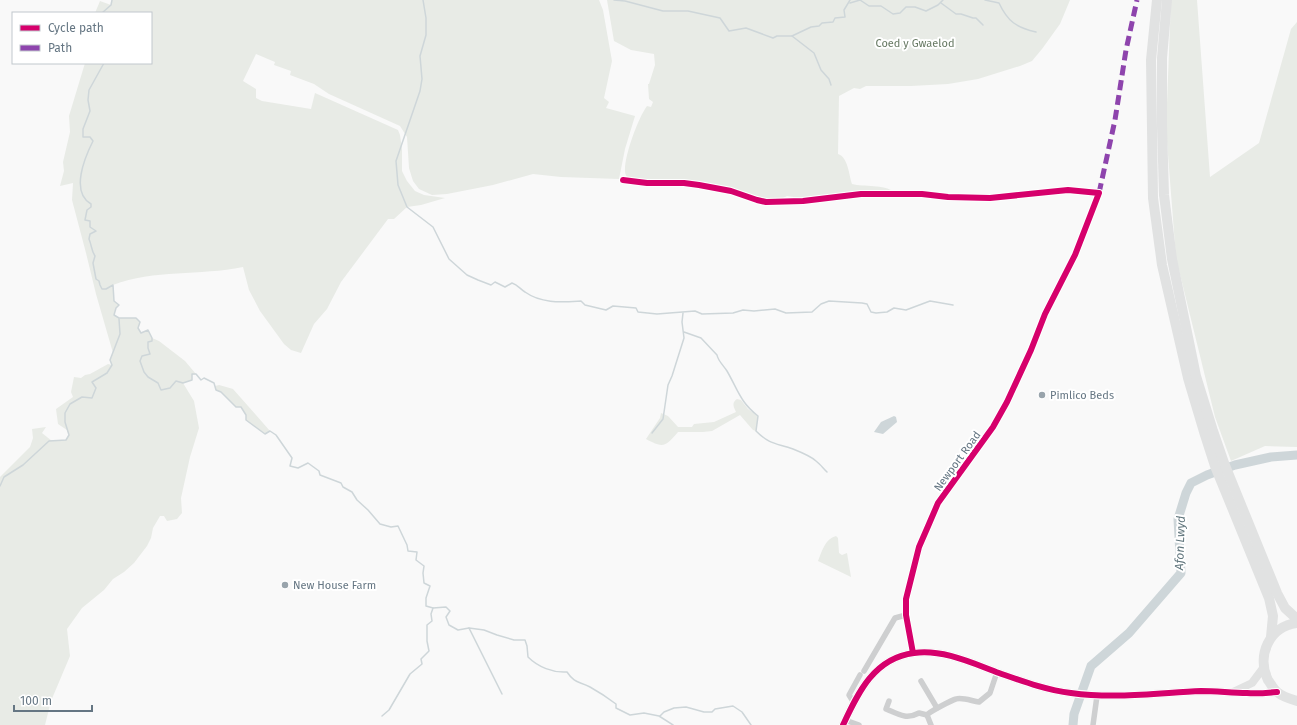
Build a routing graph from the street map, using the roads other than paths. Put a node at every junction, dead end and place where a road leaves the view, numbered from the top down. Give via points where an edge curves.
1 (1156, 0) edge
2 (1167, 0) edge
3 (623, 180) dead end
4 (1219, 464) junction
5 (1226, 481) junction
6 (906, 615) junction
7 (1297, 619) edge
8 (1297, 623) edge
9 (1271, 637) junction
10 (913, 653) junction
11 (1264, 667) junction
12 (997, 672) junction
13 (922, 681) dead end
14 (1232, 692) junction
15 (1277, 692) junction
16 (1096, 696) junction
17 (889, 701) dead end
18 (1297, 701) edge
19 (854, 703) junction
20 (936, 708) junction
21 (927, 715) junction
22 (844, 722) edge
23 (859, 725) edge
24 (931, 725) edge
25 (1093, 725) edge

1 - 4 highway via 1151,60 1153,198 1162,265 1188,378
2 - 4 highway via 1162,58 1165,202 1172,259 1196,376
3 - 6 street, Newport Road via 699,185 731,191 766,202 803,201 861,194 990,198 1068,190 1099,193 1075,255 1044,314 1032,350 1007,402 993,427 938,504 919,547 906,599
4 - 5 highway
5 - 7 highway via 1285,608
5 - 9 highway via 1269,598 1273,616
6 - 10 street, Newport Road
6 - 19 street via 895,618 862,673 849,695
8 - 9 highway via 1283,628
9 - 11 highway via 1264,654
10 - 12 street via 955,657
10 - 19 street via 882,666 870,676
11 - 14 street via 1252,683
11 - 15 highway
12 - 16 street via 1032,685
12 - 20 street via 990,693 979,702 956,699
13 - 20 street
14 - 15 street
14 - 16 street
15 - 18 highway
16 - 25 street
17 - 21 street via 886,709 899,714
19 - 22 street
20 - 21 street
21 - 24 street
22 - 23 street

